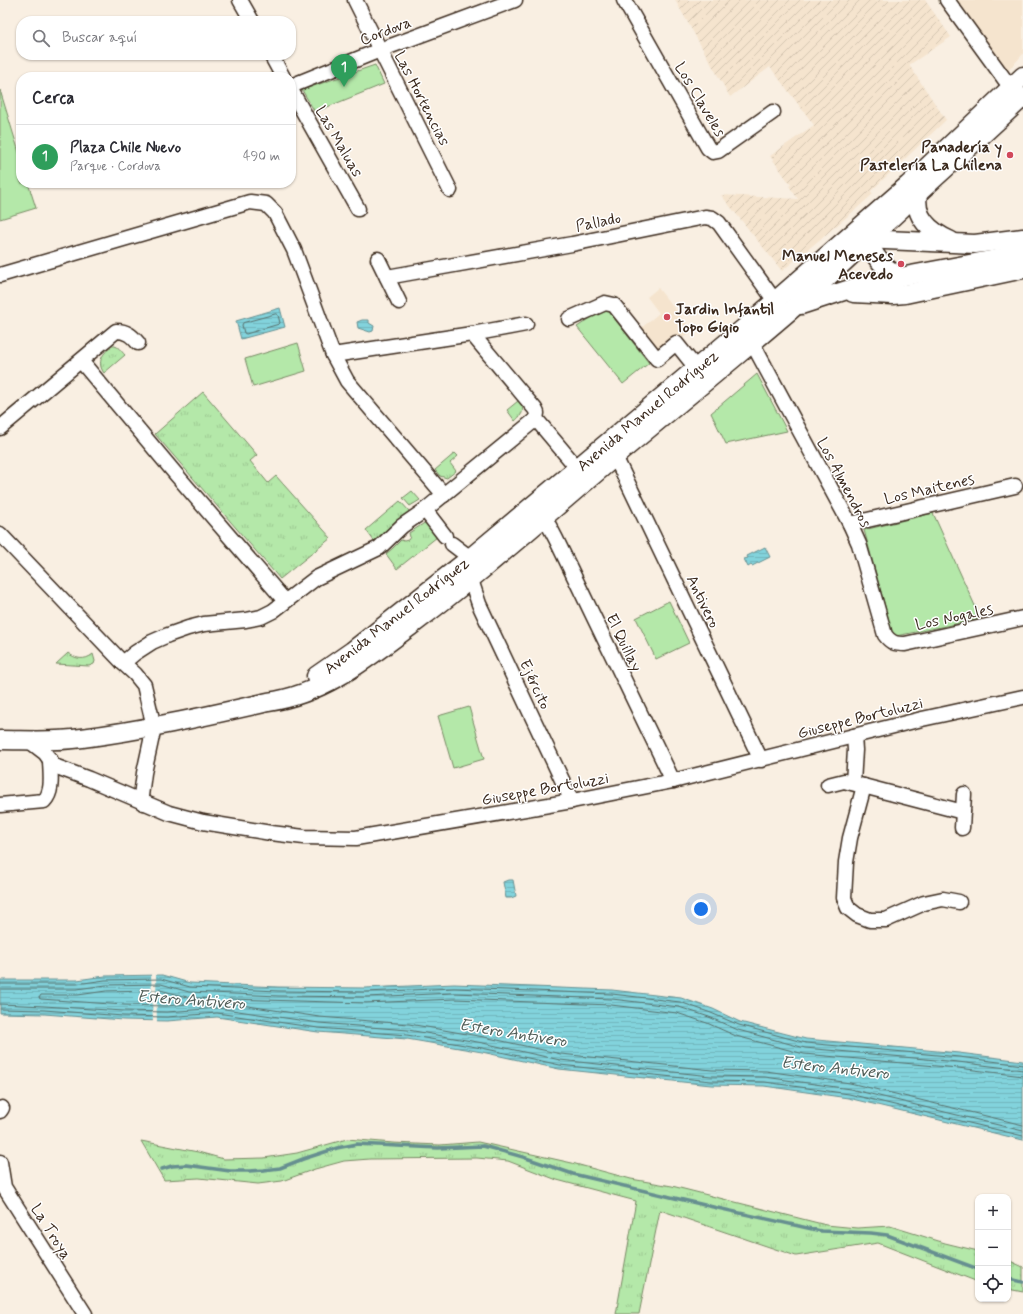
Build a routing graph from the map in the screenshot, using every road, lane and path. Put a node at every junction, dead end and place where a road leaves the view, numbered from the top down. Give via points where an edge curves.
1 (240, 0) edge
2 (355, 0) edge
3 (624, 0) edge
4 (946, 0) edge
5 (507, 1) edge
6 (249, 16) edge
7 (380, 50) junction
8 (274, 60) edge
9 (280, 72) edge
10 (296, 84) edge
11 (1019, 90) edge
12 (296, 99) edge
13 (773, 112) dead end
14 (450, 190) dead end
15 (918, 194) junction
16 (358, 209) dead end
17 (872, 217) junction
18 (1023, 225) edge
19 (1023, 238) edge
20 (846, 239) junction
21 (869, 239) junction
22 (990, 243) junction
23 (959, 244) junction
24 (1023, 254) edge
25 (378, 259) dead end
26 (1023, 269) edge
27 (0, 275) edge
28 (387, 277) junction
29 (900, 277) junction
30 (839, 293) junction
31 (776, 301) junction
32 (399, 302) dead end
33 (794, 307) junction
34 (569, 319) dead end
35 (526, 324) dead end
36 (472, 334) junction
37 (748, 335) junction
38 (138, 343) dead end
39 (333, 356) junction
40 (81, 361) junction
41 (696, 368) junction
42 (659, 410) junction
43 (536, 419) junction
44 (0, 428) edge
45 (611, 450) junction
46 (583, 475) junction
47 (1015, 486) dead end
48 (444, 494) junction
49 (425, 510) junction
50 (534, 520) junction
51 (850, 524) junction
52 (0, 534) edge
53 (475, 569) junction
54 (285, 602) junction
55 (1023, 618) edge
56 (892, 643) joint
57 (123, 663) junction
58 (1023, 697) edge
59 (154, 727) junction
60 (854, 736) junction
61 (0, 740) edge
62 (28, 740) junction
63 (56, 740) junction
64 (50, 759) junction
65 (761, 760) junction
66 (74, 773) junction
67 (673, 781) junction
68 (858, 784) junction
69 (828, 786) dead end
70 (964, 794) dead end
71 (572, 801) junction
72 (143, 803) junction
73 (0, 805) edge
74 (963, 812) junction
75 (962, 828) dead end
76 (959, 902) dead end
77 (0, 1162) edge
78 (85, 1314) edge

1 - 6 street
2 - 7 street, Las Hortencias
3 - 13 street, Los Claveles via 708,148 713,152
4 - 11 street
5 - 7 street, Cordova
7 - 10 street, Cordova
7 - 14 street, Las Hortencias
8 - 9 street
11 - 15 main road, Avenida Manuel Rodríguez
11 - 17 main road, Avenida Manuel Rodríguez
12 - 16 street, Las Maluas
15 - 21 main road, Avenida Manuel Rodríguez
15 - 23 main road via 918,210 927,226
17 - 20 main road, Avenida Manuel Rodríguez
17 - 21 main road
18 - 22 main road via 1012,228
19 - 22 main road
20 - 21 main road
20 - 31 main road, Avenida Manuel Rodríguez
21 - 23 main road
21 - 29 main road via 877,258
21 - 33 main road, Avenida Manuel Rodríguez
22 - 23 main road
24 - 29 main road
25 - 28 street
26 - 30 main road via 905,294
27 - 39 street via 250,202 266,204 275,213 294,250
28 - 31 street, Pallado via 705,217 719,223
28 - 32 street
29 - 30 main road
30 - 33 main road
31 - 37 main road, Avenida Manuel Rodríguez
33 - 37 main road, Avenida Manuel Rodríguez
34 - 41 street via 605,303 614,305 656,359 676,343
35 - 36 street
36 - 39 street
36 - 43 street via 535,409
37 - 41 main road, Avenida Manuel Rodríguez
37 - 42 main road, Avenida Manuel Rodríguez
37 - 51 street, Los Almendros
38 - 40 street via 131,335 116,331
39 - 48 street via 347,381
40 - 44 street
40 - 54 street
41 - 42 main road, Avenida Manuel Rodríguez
42 - 45 main road, Avenida Manuel Rodríguez
43 - 46 street
43 - 48 street
45 - 46 main road, Avenida Manuel Rodríguez
45 - 65 street, Antivero
46 - 50 main road, Avenida Manuel Rodríguez
47 - 51 street, Los Maitenes
48 - 49 street
49 - 53 street
49 - 54 street via 398,529 379,548 316,578
50 - 53 main road, Avenida Manuel Rodríguez
50 - 67 street, El Quillay via 556,539
51 - 56 street, Los Almendros via 859,544 885,635
52 - 57 street
53 - 59 main road, Avenida Manuel Rodríguez via 383,646 321,687 285,700
53 - 71 street, Ejército via 479,604
54 - 57 street via 261,617 204,624 168,635 152,642
55 - 56 street, Los Nogales via 905,644
57 - 59 street via 144,685
58 - 60 street, Giuseppe Bortoluzzi
59 - 63 main road, Avenida Manuel Rodríguez
59 - 72 street via 144,773
60 - 65 street, Giuseppe Bortoluzzi
60 - 68 street
61 - 62 main road, Avenida Manuel Rodríguez
62 - 63 main road, Avenida Manuel Rodríguez
62 - 64 street, Giuseppe Bortoluzzi
63 - 66 street via 58,758
64 - 66 street, Giuseppe Bortoluzzi via 57,767
64 - 73 street via 50,790 44,801
65 - 67 street, Giuseppe Bortoluzzi
66 - 72 street, Giuseppe Bortoluzzi
67 - 71 street, Giuseppe Bortoluzzi
68 - 69 street via 844,781
68 - 74 street
68 - 76 street via 846,862 844,898 848,908 870,920 886,920 924,903 943,899
70 - 74 street
71 - 72 street, Giuseppe Bortoluzzi via 356,838 333,839 271,833 203,822
74 - 75 street
77 - 78 street, La Troya via 4,1187

